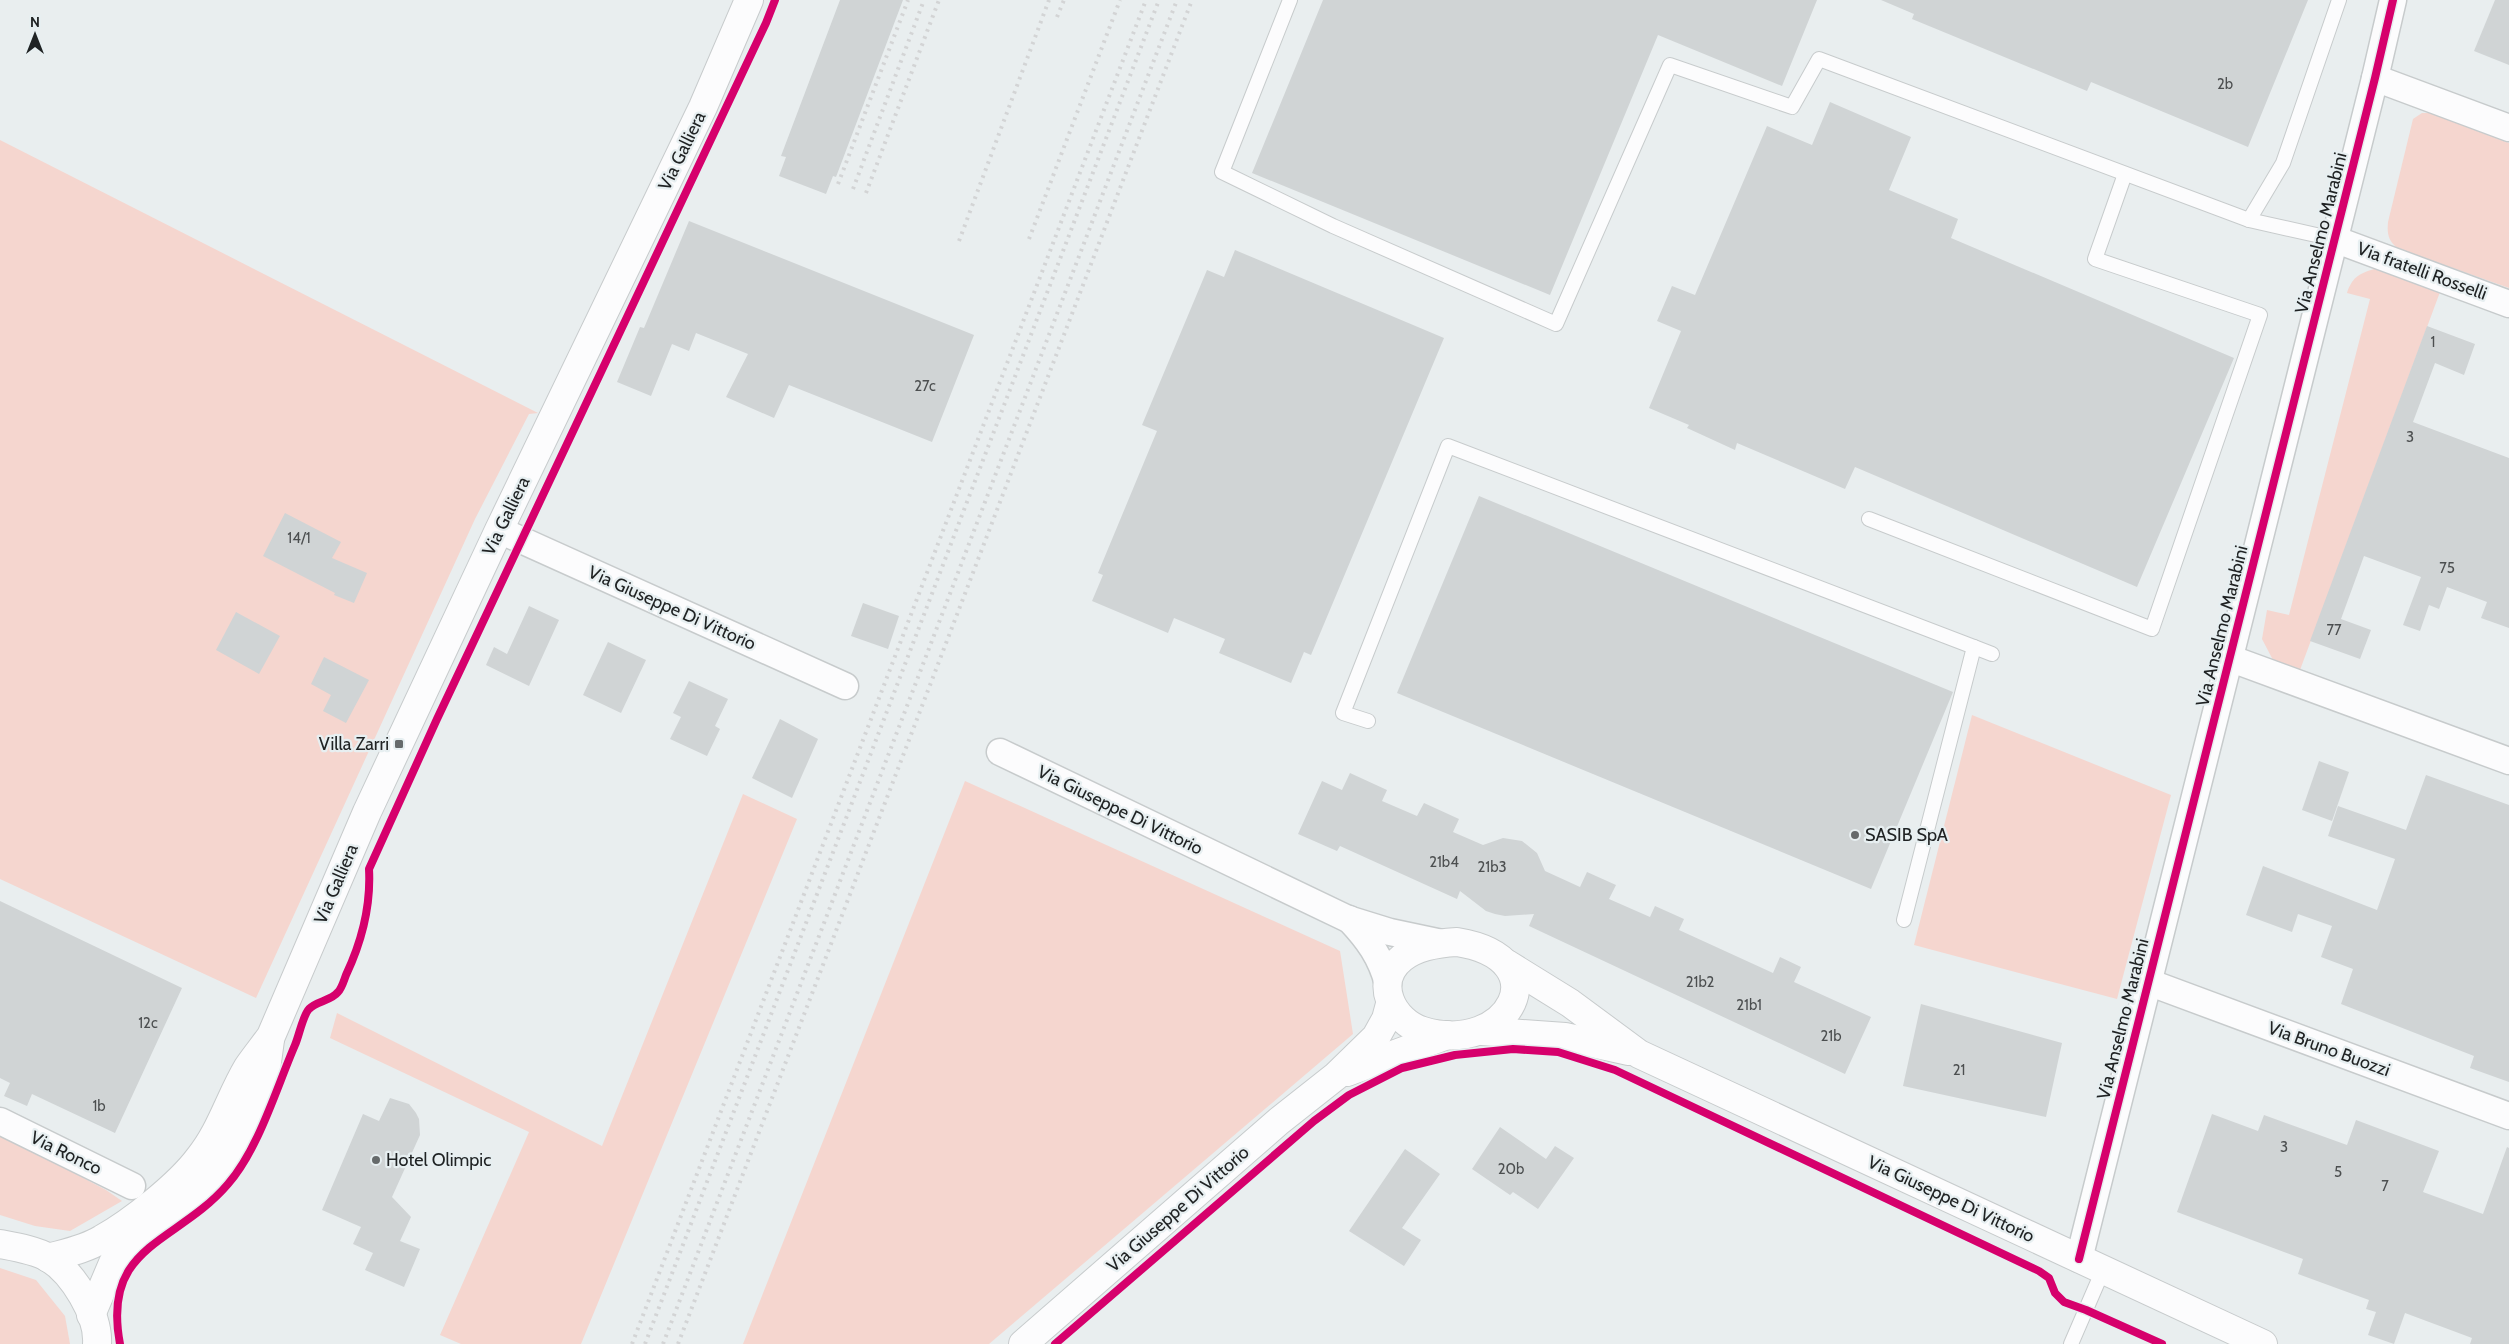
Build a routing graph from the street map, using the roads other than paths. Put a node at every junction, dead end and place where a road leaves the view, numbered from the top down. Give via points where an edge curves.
1 (749, 0) edge
2 (1290, 0) edge
3 (2339, 0) edge
4 (2393, 0) edge
5 (2375, 78) junction
6 (2509, 128) edge
7 (2125, 174) junction
8 (2249, 220) junction
9 (2334, 239) junction
10 (2509, 304) edge
11 (1869, 518) dead end
12 (499, 530) junction
13 (1974, 647) junction
14 (1992, 654) dead end
15 (2230, 658) junction
16 (845, 686) dead end
17 (1368, 722) dead end
18 (1000, 752) dead end
19 (2509, 761) edge
20 (1348, 919) junction
21 (1904, 920) dead end
22 (1442, 943) junction
23 (1507, 964) junction
24 (2148, 982) junction
25 (1389, 994) junction
26 (1482, 1031) junction
27 (270, 1036) junction
28 (1447, 1036) junction
29 (1639, 1054) junction
30 (1336, 1076) junction
31 (2509, 1116) edge
32 (0, 1120) edge
33 (132, 1186) dead end
34 (0, 1244) edge
35 (48, 1258) junction
36 (2079, 1259) junction
37 (2103, 1270) junction
38 (96, 1336) edge
39 (1023, 1344) edge
40 (2071, 1344) edge
41 (2263, 1344) edge

1 - 12 street, Via Galliera via 703,107
2 - 7 lane via 1222,172 1333,226 1556,324 1670,65 1792,107 1819,59
3 - 8 lane via 2283,163
4 - 5 street, Via Anselmo Marabini
5 - 6 street
5 - 9 street, Via Anselmo Marabini
7 - 8 lane
7 - 11 lane via 2095,259 2260,315 2152,629
8 - 9 lane
9 - 10 street, Via fratelli Rosselli
9 - 15 street, Via Anselmo Marabini
12 - 16 street, Via Giuseppe Di Vittorio
12 - 27 street, Via Galliera via 367,812
13 - 14 lane
13 - 17 lane via 1448,446 1343,713
13 - 21 lane
15 - 19 street
15 - 24 street, Via Anselmo Marabini
18 - 20 street, Via Giuseppe Di Vittorio
20 - 22 street, Via Giuseppe Di Vittorio
20 - 25 street, Via Giuseppe Di Vittorio via 1376,951 1383,965
22 - 23 street, Via Giuseppe Di Vittorio via 1475,945
22 - 25 street, Via Giuseppe Di Vittorio via 1425,946 1402,958 1392,971
23 - 26 street, Via Giuseppe Di Vittorio via 1514,979 1513,1000 1504,1016
23 - 29 street, Via Giuseppe Di Vittorio via 1570,1003
24 - 31 street, Via Bruno Buozzi
24 - 36 street, Via Anselmo Marabini
25 - 28 street, Via Giuseppe Di Vittorio via 1398,1017 1410,1027
25 - 30 street, Via Giuseppe Di Vittorio via 1386,1019 1376,1037
26 - 28 street, Via Giuseppe Di Vittorio
26 - 29 street, Via Giuseppe Di Vittorio via 1565,1037
27 - 35 street, Via Galliera via 248,1068 215,1134 199,1159 182,1177 101,1240
27 - 38 street, Via Galliera via 265,1077 234,1144 216,1171 127,1247 113,1263
28 - 30 street, Via Giuseppe Di Vittorio
29 - 36 street, Via Giuseppe Di Vittorio
30 - 39 street, Via Giuseppe Di Vittorio via 1279,1121
32 - 33 street, Via Ronco
34 - 35 street via 20,1247
35 - 38 street via 74,1282
36 - 37 street, Via Giuseppe Di Vittorio
37 - 40 lane
37 - 41 street, Via Giuseppe Di Vittorio

